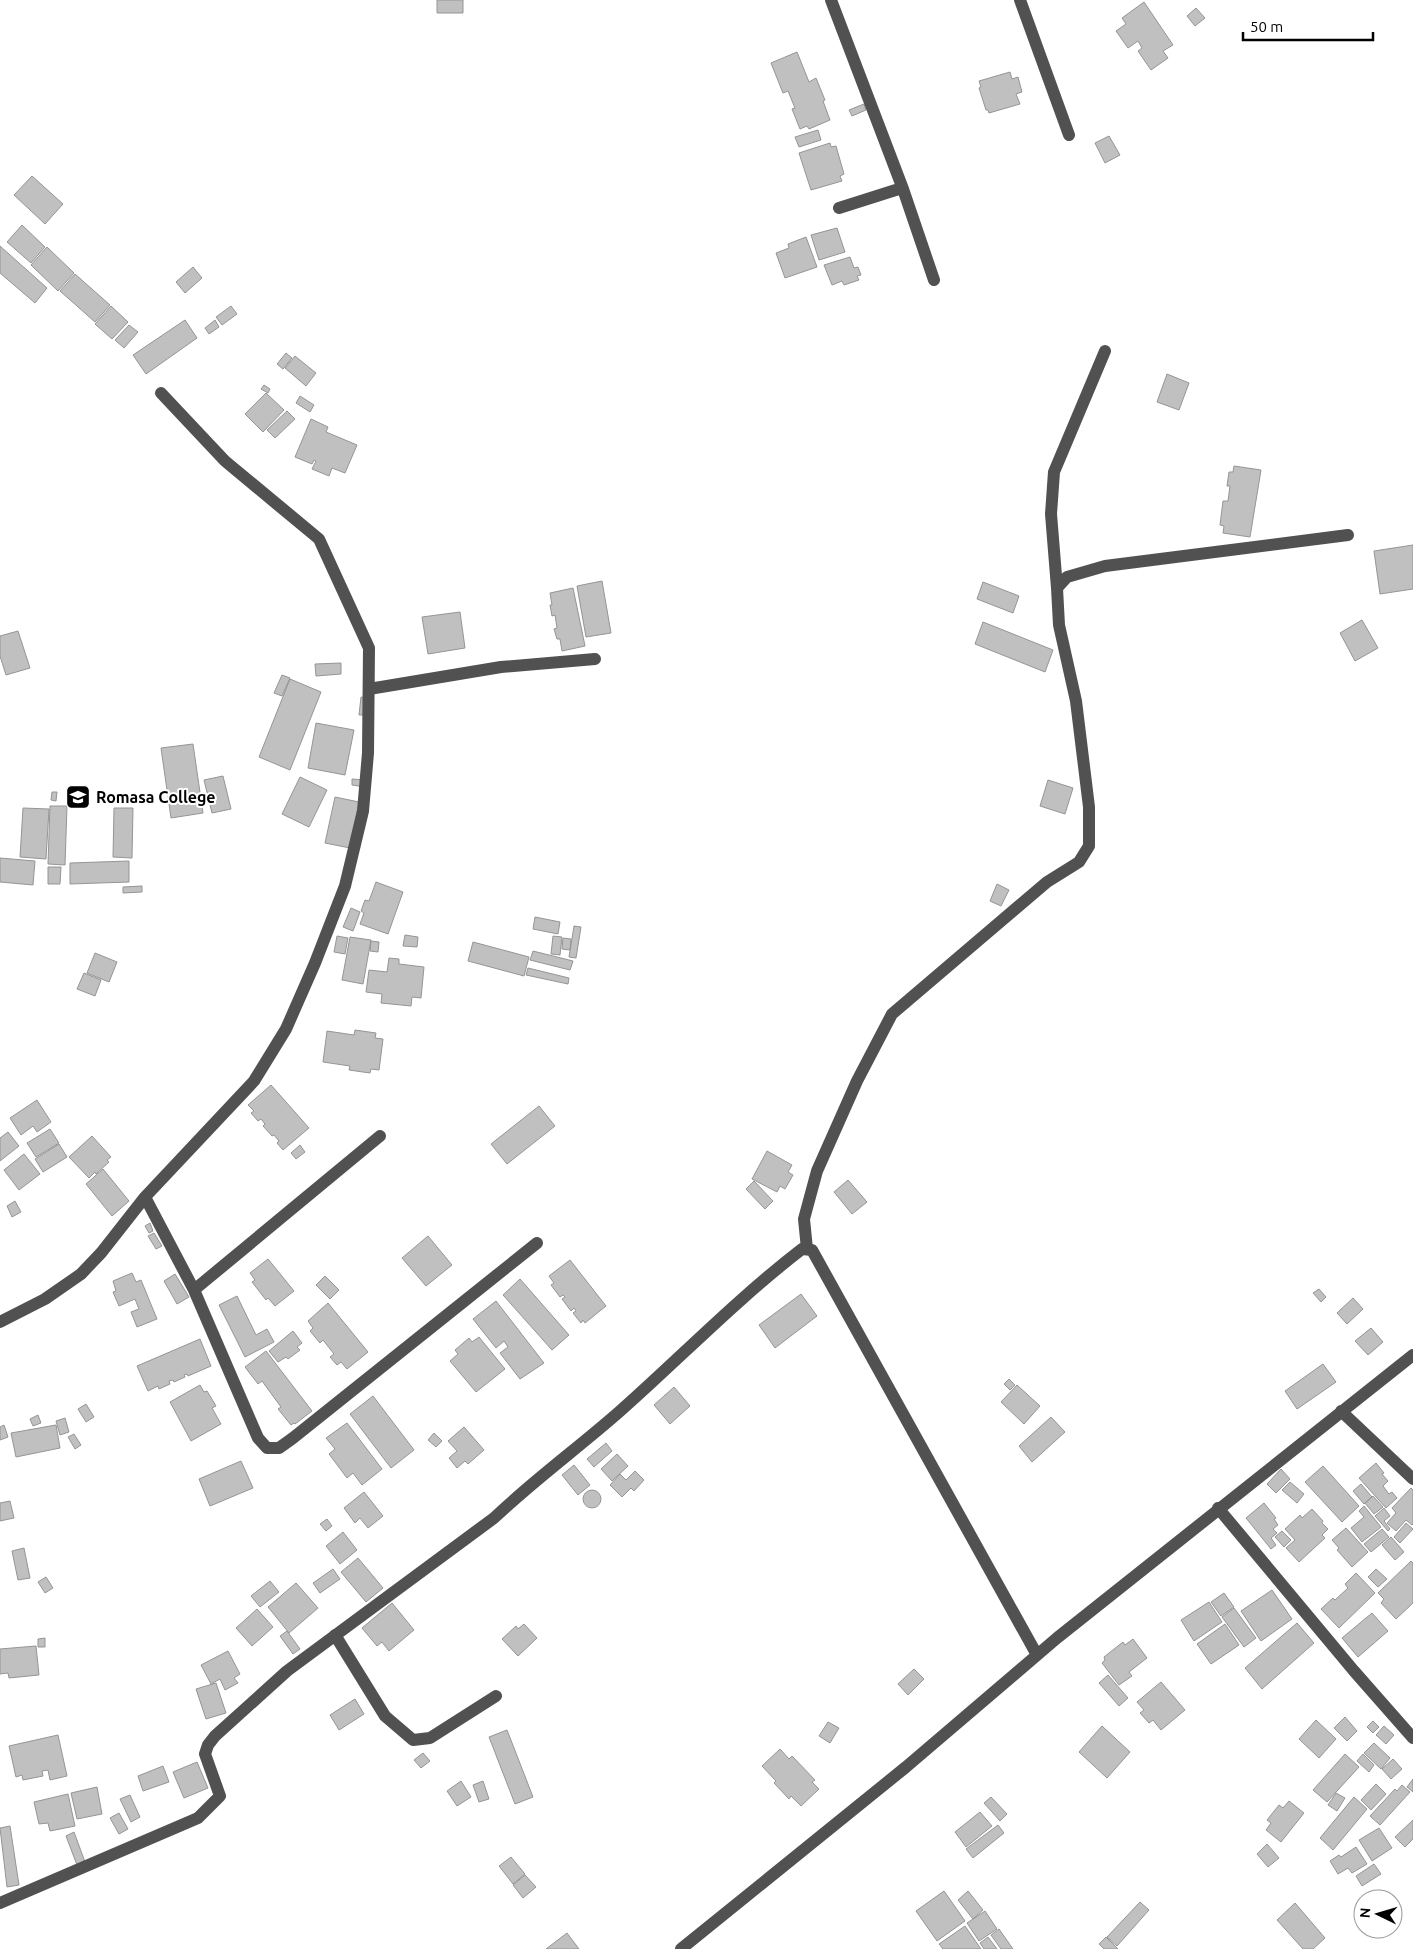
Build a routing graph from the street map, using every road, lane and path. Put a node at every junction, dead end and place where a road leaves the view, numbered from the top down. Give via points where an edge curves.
1 (831, 0) edge
2 (1020, 0) edge
3 (1069, 135) dead end
4 (902, 188) junction
5 (839, 208) dead end
6 (934, 280) dead end
7 (1105, 351) dead end
8 (161, 393) dead end
9 (1348, 535) dead end
10 (1057, 588) junction
11 (595, 659) dead end
12 (369, 689) junction
13 (380, 1136) dead end
14 (145, 1197) junction
15 (537, 1243) dead end
16 (807, 1249) junction
17 (194, 1290) junction
18 (0, 1322) edge
19 (1413, 1355) edge
20 (1341, 1411) junction
21 (1413, 1479) edge
22 (1218, 1508) junction
23 (335, 1636) junction
24 (1037, 1655) junction
25 (496, 1696) dead end
26 (1413, 1738) edge
27 (0, 1904) edge
28 (681, 1949) edge

1 - 4 street
2 - 3 street
4 - 5 street
4 - 6 street
7 - 10 street via 1054,472 1051,514
8 - 12 street via 226,461 319,540 369,648
9 - 10 street via 1106,566 1067,577
10 - 16 street via 1059,626 1076,701 1089,807 1089,846 1079,862 1047,882 892,1014 857,1081 817,1171 804,1219
11 - 12 street via 501,668
12 - 14 street via 363,811 345,886 286,1030 254,1081
13 - 17 street
14 - 17 street
14 - 18 street via 81,1274 44,1300
15 - 17 street via 279,1448 267,1448 258,1438
16 - 23 street via 802,1249 764,1278 618,1414 494,1518
16 - 24 street via 812,1250
19 - 20 street
20 - 21 street
20 - 22 street
22 - 24 street
22 - 26 street
23 - 25 street via 385,1716 412,1740 430,1738
23 - 27 street via 287,1671 208,1745 205,1754 220,1796 198,1818
24 - 28 street via 906,1767

